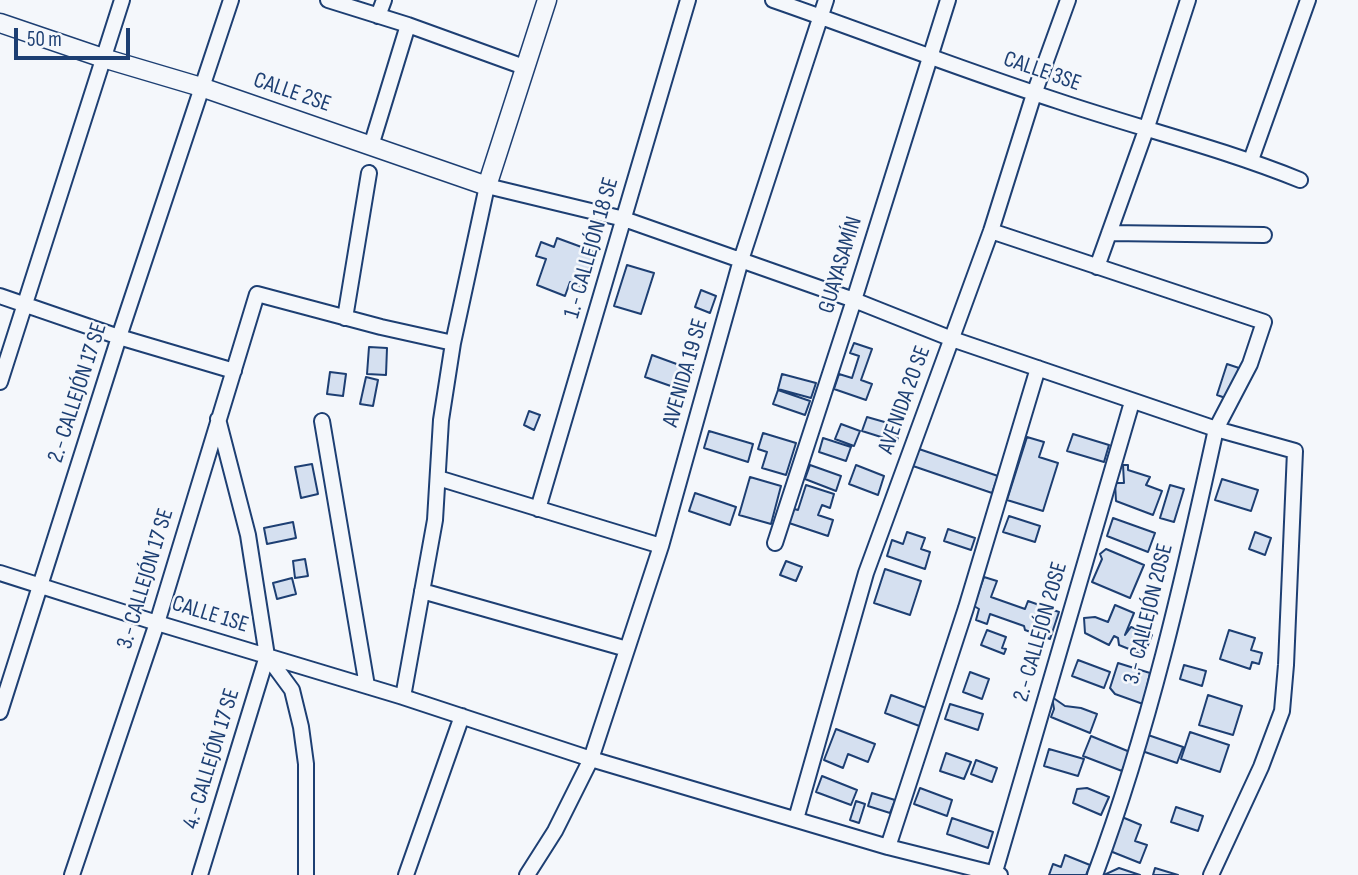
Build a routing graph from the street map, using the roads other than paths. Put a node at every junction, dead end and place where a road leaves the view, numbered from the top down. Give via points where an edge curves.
1 (122, 0) edge
2 (231, 0) edge
3 (328, 0) edge
4 (384, 0) edge
5 (547, 0) edge
6 (688, 0) edge
7 (773, 0) edge
8 (825, 0) edge
9 (948, 0) edge
10 (1068, 0) edge
11 (1188, 0) edge
12 (1308, 0) edge
13 (378, 16) junction
14 (820, 16) junction
15 (0, 23) edge
16 (408, 25) junction
17 (929, 57) junction
18 (103, 58) junction
19 (524, 67) junction
20 (201, 87) junction
21 (1034, 94) junction
22 (1146, 130) junction
23 (371, 146) junction
24 (1251, 160) junction
25 (369, 173) dead end
26 (1300, 180) dead end
27 (487, 186) junction
28 (624, 219) junction
29 (991, 231) junction
30 (1109, 233) junction
31 (1264, 235) dead end
32 (741, 260) junction
33 (1097, 267) junction
34 (0, 296) edge
35 (854, 300) junction
36 (25, 305) junction
37 (345, 318) junction
38 (119, 337) junction
39 (952, 340) junction
40 (453, 343) junction
41 (1038, 368) junction
42 (234, 371) junction
43 (0, 382) edge
44 (1132, 402) junction
45 (218, 417) junction
46 (322, 421) dead end
47 (1216, 429) junction
48 (438, 478) junction
49 (538, 509) junction
50 (775, 542) dead end
51 (661, 546) junction
52 (0, 573) edge
53 (40, 586) junction
54 (422, 591) junction
55 (157, 623) junction
56 (627, 649) junction
57 (267, 656) junction
58 (367, 686) junction
59 (403, 697) junction
60 (0, 712) edge
61 (462, 716) junction
62 (591, 759) junction
63 (796, 818) junction
64 (888, 847) junction
65 (996, 874) edge
66 (72, 875) edge
67 (200, 875) edge
68 (306, 875) edge
69 (406, 875) edge
70 (527, 875) edge
71 (1094, 875) edge
72 (1211, 875) edge

1 - 18 street
2 - 20 street, 2.- CALLEJÓN 17 SE
3 - 13 street
4 - 13 street
5 - 19 street
6 - 28 street, 1.- CALLEJÓN 18 SE
7 - 14 street, CALLE 3SE
8 - 14 street, AVENIDA 19 SE
9 - 17 street, GUAYASAMÍN
10 - 21 street, AVENIDA 20 SE
11 - 22 street
12 - 24 street
13 - 16 street
14 - 17 street, CALLE 3SE
14 - 32 street, AVENIDA 19 SE
15 - 18 street, CALLE 2SE
16 - 19 street
16 - 23 street
17 - 21 street, CALLE 3SE
17 - 35 street, GUAYASAMÍN
18 - 20 street, CALLE 2SE
18 - 36 street
19 - 27 street
20 - 23 street, CALLE 2SE
20 - 38 street, 2.- CALLEJÓN 17 SE
21 - 22 street, CALLE 3SE
21 - 29 street, AVENIDA 20 SE
22 - 24 street, CALLE 3SE
22 - 30 street
23 - 27 street, CALLE 2SE
24 - 26 street, CALLE 3SE
25 - 37 street
27 - 28 street
27 - 40 street
28 - 32 street
28 - 49 street, 1.- CALLEJÓN 18 SE
29 - 33 street
29 - 39 street, AVENIDA 20 SE
30 - 31 street
30 - 33 street
32 - 35 street
32 - 51 street, AVENIDA 19 SE
33 - 47 street, 3.- CALLEJÓN 20SE via 1264,322 1250,364
34 - 36 street
35 - 39 street
35 - 50 street, GUAYASAMÍN
36 - 38 street
36 - 43 street
37 - 40 street
37 - 42 street, 3.- CALLEJÓN 17 SE via 257,294
38 - 42 street
38 - 53 street, 2.- CALLEJÓN 17 SE
39 - 41 street
39 - 63 street, AVENIDA 20 SE via 866,573
40 - 48 street
41 - 44 street
41 - 64 street
42 - 45 street, 3.- CALLEJÓN 17 SE
44 - 47 street
44 - 65 street, 2.- CALLEJÓN 20SE
45 - 55 street, 3.- CALLEJÓN 17 SE
45 - 57 street via 248,535
46 - 58 street
47 - 71 street, 3.- CALLEJÓN 20SE via 1175,617 1119,809
47 - 72 street via 1295,451 1282,711
48 - 49 street
48 - 54 street
49 - 51 street
51 - 56 street, AVENIDA 19 SE
52 - 53 street, CALLE 1SE
53 - 55 street, CALLE 1SE
53 - 60 street, 2.- CALLEJÓN 17 SE
54 - 56 street
54 - 59 street
55 - 57 street, CALLE 1SE
55 - 66 street, 3.- CALLEJÓN 17 SE
56 - 62 street, AVENIDA 19 SE
57 - 58 street, CALLE 1SE
57 - 67 street, 4.- CALLEJÓN 17 SE
57 - 68 street via 292,690 301,727 306,764
58 - 59 street, CALLE 1SE
59 - 61 street, CALLE 1SE
61 - 62 street, CALLE 1SE
61 - 69 street
62 - 63 street, CALLE 1SE
62 - 70 street, AVENIDA 19 SE
63 - 64 street, CALLE 1SE
64 - 65 street, CALLE 1SE

